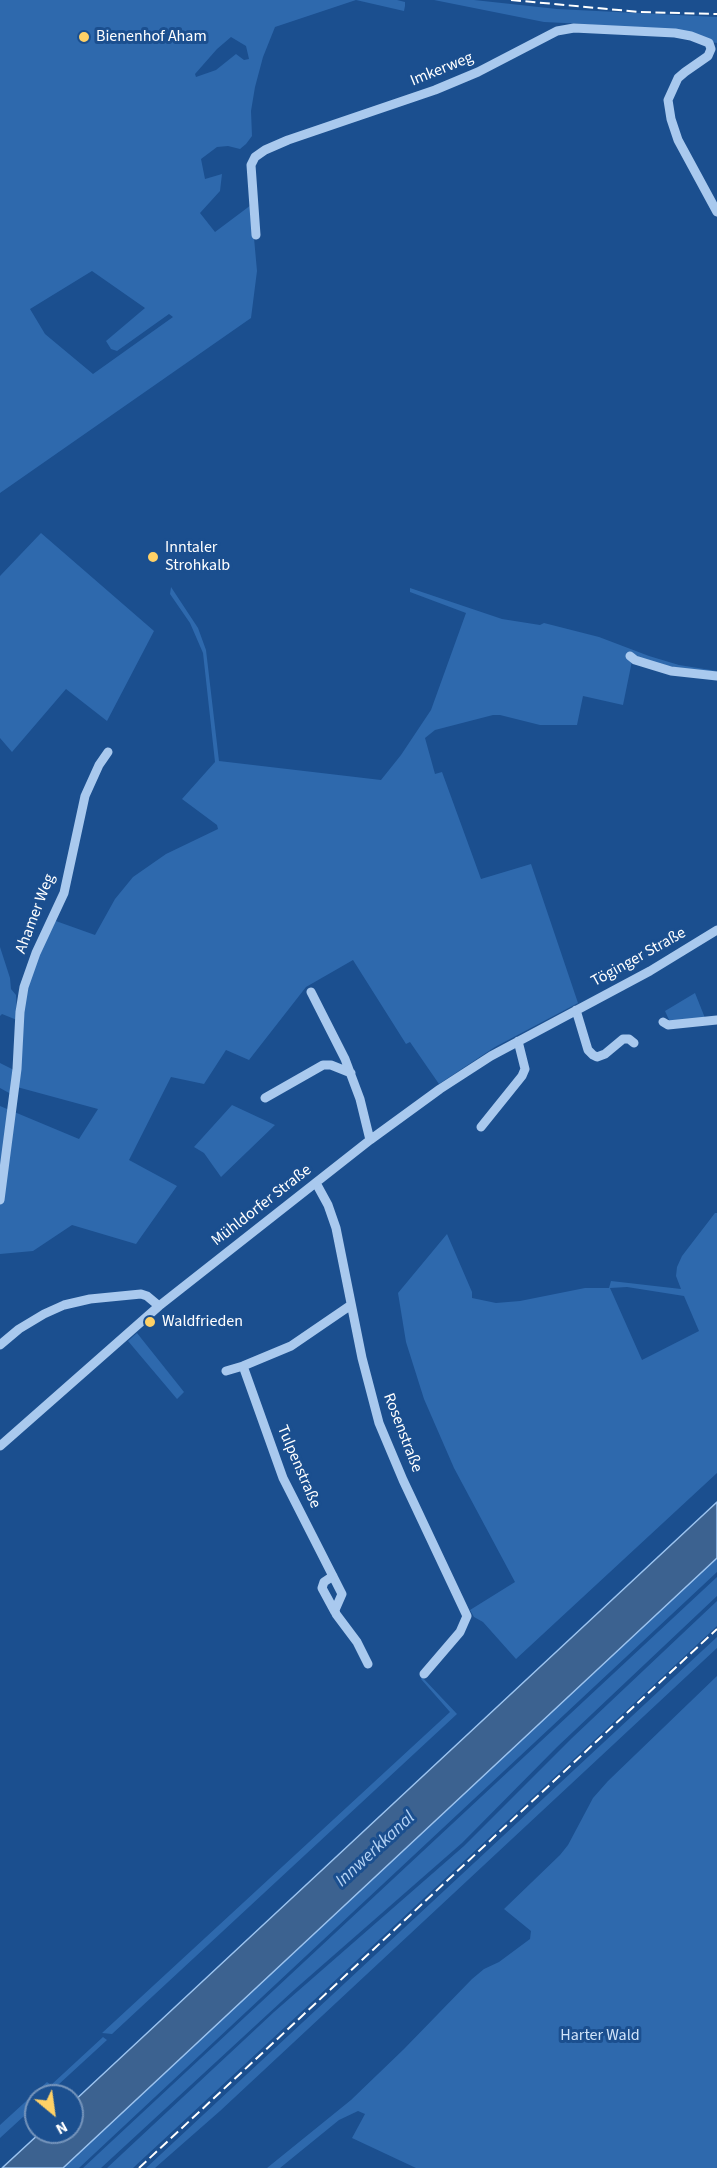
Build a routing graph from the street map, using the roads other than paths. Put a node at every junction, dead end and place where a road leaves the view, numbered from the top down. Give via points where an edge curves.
1 (717, 212) edge
2 (256, 235) dead end
3 (630, 656) dead end
4 (717, 676) edge
5 (108, 752) dead end
6 (717, 930) edge
7 (311, 992) dead end
8 (576, 1010) junction
9 (717, 1020) edge
10 (663, 1022) dead end
11 (518, 1041) junction
12 (634, 1043) dead end
13 (351, 1073) junction
14 (265, 1098) dead end
15 (481, 1127) dead end
16 (383, 1131) joint
17 (370, 1140) junction
18 (316, 1183) junction
19 (0, 1200) edge
20 (351, 1305) junction
21 (159, 1306) junction
22 (0, 1345) edge
23 (243, 1366) junction
24 (226, 1371) dead end
25 (0, 1446) edge
26 (333, 1576) junction
27 (335, 1611) junction
28 (368, 1664) dead end
29 (424, 1674) dead end

1 - 2 street, Imkerweg via 678,140 668,100 678,78 708,57 712,46 675,33 582,27 557,31 478,72 288,140 255,157 251,165
3 - 4 street via 671,671
5 - 19 street, Ahamer Weg via 85,796 64,893 24,987 18,1069
6 - 8 street, Töginger Straße
7 - 13 street
8 - 11 street, Töginger Straße
8 - 12 street via 593,1055 605,1054 623,1039
9 - 10 street via 668,1025
11 - 15 street via 525,1069 522,1076
11 - 16 street, Töginger Straße via 466,1071
13 - 14 street via 322,1065
13 - 17 street
16 - 17 street, Mühldorfer Straße
17 - 18 street, Mühldorfer Straße
18 - 20 street, Rosenstraße via 336,1228
18 - 21 street, Mühldorfer Straße
20 - 23 street via 275,1354
20 - 29 street, Rosenstraße via 383,1434 467,1616 460,1632
21 - 22 street via 141,1294 64,1305 19,1329
21 - 25 street, Mühldorfer Straße
23 - 24 street
23 - 26 street, Tulpenstraße via 284,1478
26 - 27 street, Tulpenstraße via 342,1594
26 - 27 street via 322,1588
27 - 28 street

